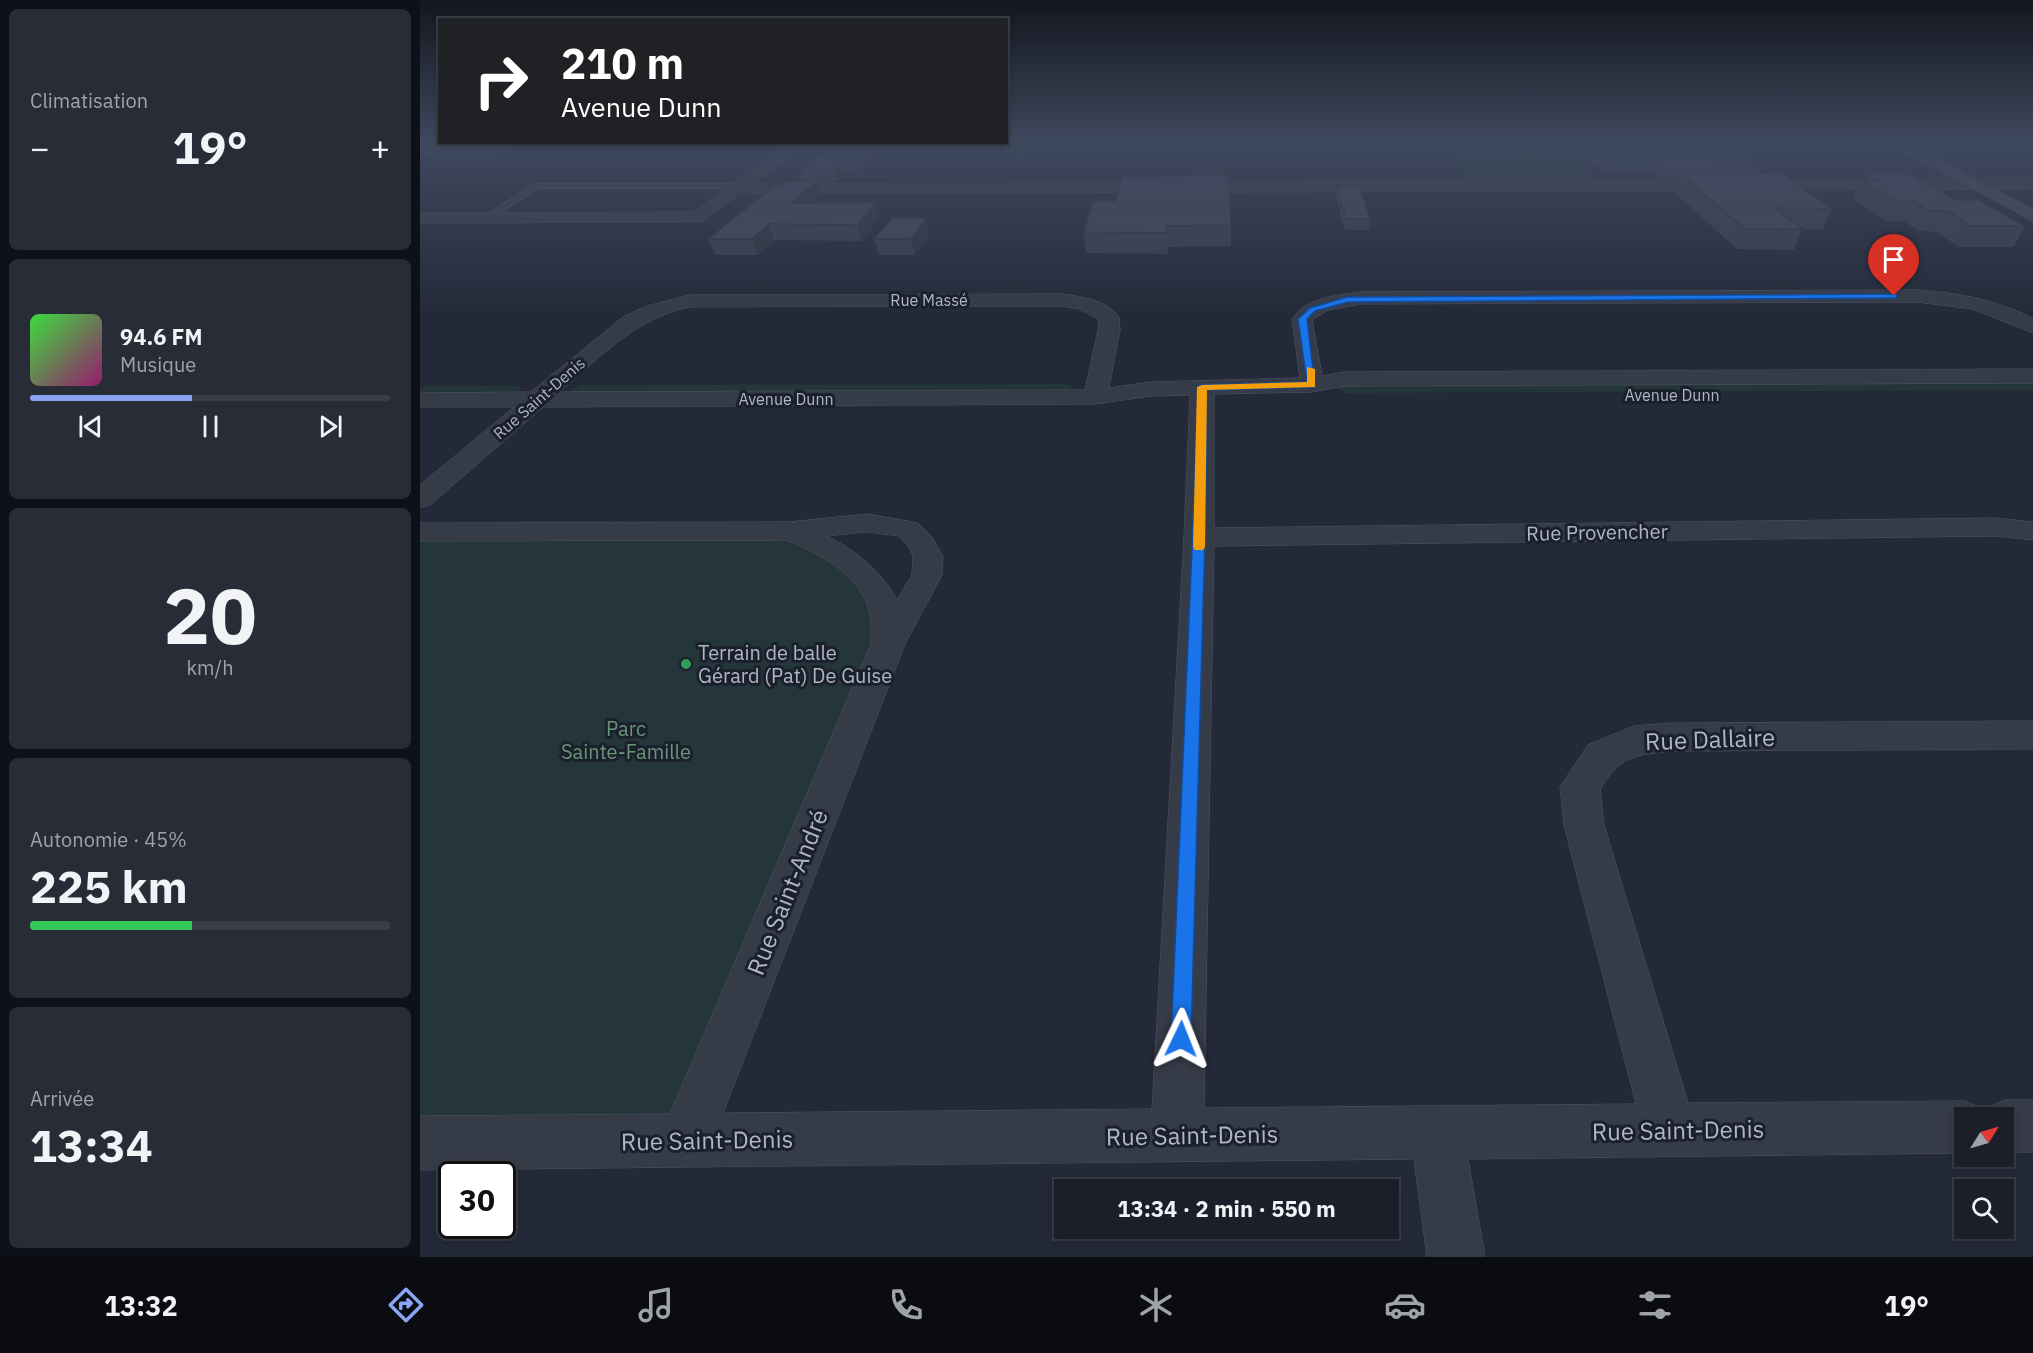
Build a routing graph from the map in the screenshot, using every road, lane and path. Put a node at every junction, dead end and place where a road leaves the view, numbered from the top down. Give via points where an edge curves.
1 (513, 201) edge
2 (719, 201) edge
3 (2004, 201) edge
4 (2033, 216) edge
5 (420, 218) edge
6 (485, 218) junction
7 (664, 306) joint
8 (2033, 327) edge
9 (2033, 376) edge
10 (420, 382) edge
11 (557, 382) junction
12 (1312, 385) junction
13 (1202, 387) junction
14 (1097, 389) junction
15 (2033, 394) edge
16 (420, 400) edge
17 (537, 400) junction
18 (420, 500) edge
19 (2033, 525) edge
20 (1995, 528) junction
21 (791, 531) junction
22 (2033, 531) edge
23 (420, 532) edge
24 (1199, 537) junction
25 (888, 644) junction
26 (2033, 735) edge
27 (1954, 1126) edge
28 (2014, 1126) edge
29 (2033, 1126) edge
30 (1669, 1130) junction
31 (1437, 1132) junction
32 (1177, 1135) junction
33 (685, 1141) junction
34 (420, 1143) edge
35 (1456, 1257) edge

1 - 6 lane
2 - 6 street via 697,217
3 - 4 main road
5 - 6 street
7 - 11 street, Rue Saint-Denis via 637,316
7 - 14 street, Rue Massé via 717,300 1081,302 1109,317
8 - 12 street via 2006,313 1969,302 1929,297 1360,298 1312,309 1302,319
9 - 12 street, Avenue Dunn via 1344,379
10 - 11 street, Avenue Dunn
11 - 14 street, Avenue Dunn
11 - 17 street, Rue Saint-Denis
12 - 13 street, Avenue Dunn
12 - 15 street, Avenue Dunn via 1347,395
13 - 14 street, Avenue Dunn
13 - 24 street
14 - 17 street, Avenue Dunn
16 - 17 street, Avenue Dunn
17 - 18 street, Rue Saint-Denis
19 - 20 street, Rue Provencher
20 - 22 street, Rue Provencher
20 - 24 street, Rue Provencher
21 - 23 street, Rue Saint-André
21 - 25 street, Rue Saint-André via 815,539 853,566 877,591 884,605
21 - 25 street, Rue Saint-André via 868,523 908,529 921,542 928,556 927,574
24 - 32 street
25 - 33 street, Rue Saint-André
26 - 30 street, Rue Dallaire via 1671,737 1634,741 1601,756 1580,787 1584,825
27 - 30 street, Rue Saint-Denis
28 - 29 street
30 - 31 street, Rue Saint-Denis
31 - 32 street, Rue Saint-Denis
31 - 35 street
32 - 33 street, Rue Saint-Denis
33 - 34 street, Rue Saint-Denis

